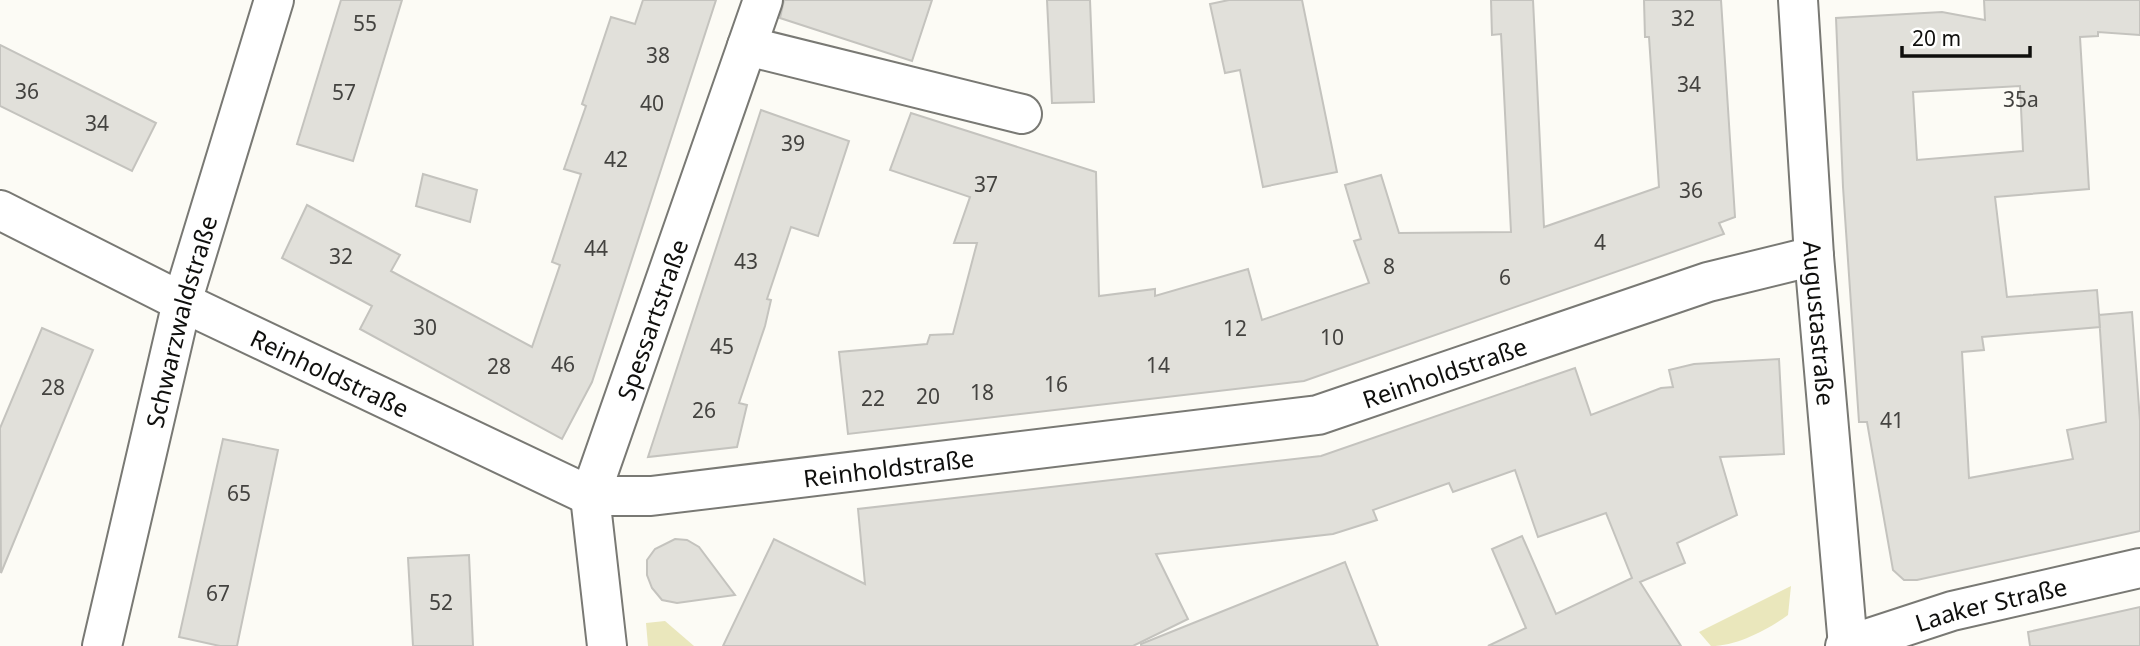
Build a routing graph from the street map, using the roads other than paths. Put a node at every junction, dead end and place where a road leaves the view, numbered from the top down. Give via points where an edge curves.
1 (274, 0) edge
2 (763, 0) edge
3 (1798, 0) edge
4 (747, 47) junction
5 (1022, 114) dead end
6 (0, 210) edge
7 (1814, 256) junction
8 (182, 302) junction
9 (590, 496) junction
10 (2140, 568) edge
11 (102, 646) edge
12 (607, 646) edge
13 (1847, 646) edge

1 - 8 street, Schwarzwaldstraße
2 - 4 street, Spessartstraße
3 - 7 street, Augustastraße
4 - 5 street
4 - 9 street, Spessartstraße
6 - 8 street, Reinholdstraße
7 - 9 street, Reinholdstraße via 1708,282 1318,415 651,496
7 - 13 street, Augustastraße
8 - 9 street, Reinholdstraße
8 - 11 street, Schwarzwaldstraße
9 - 12 street, Spessartstraße
10 - 13 street, Laaker Straße via 1952,611

